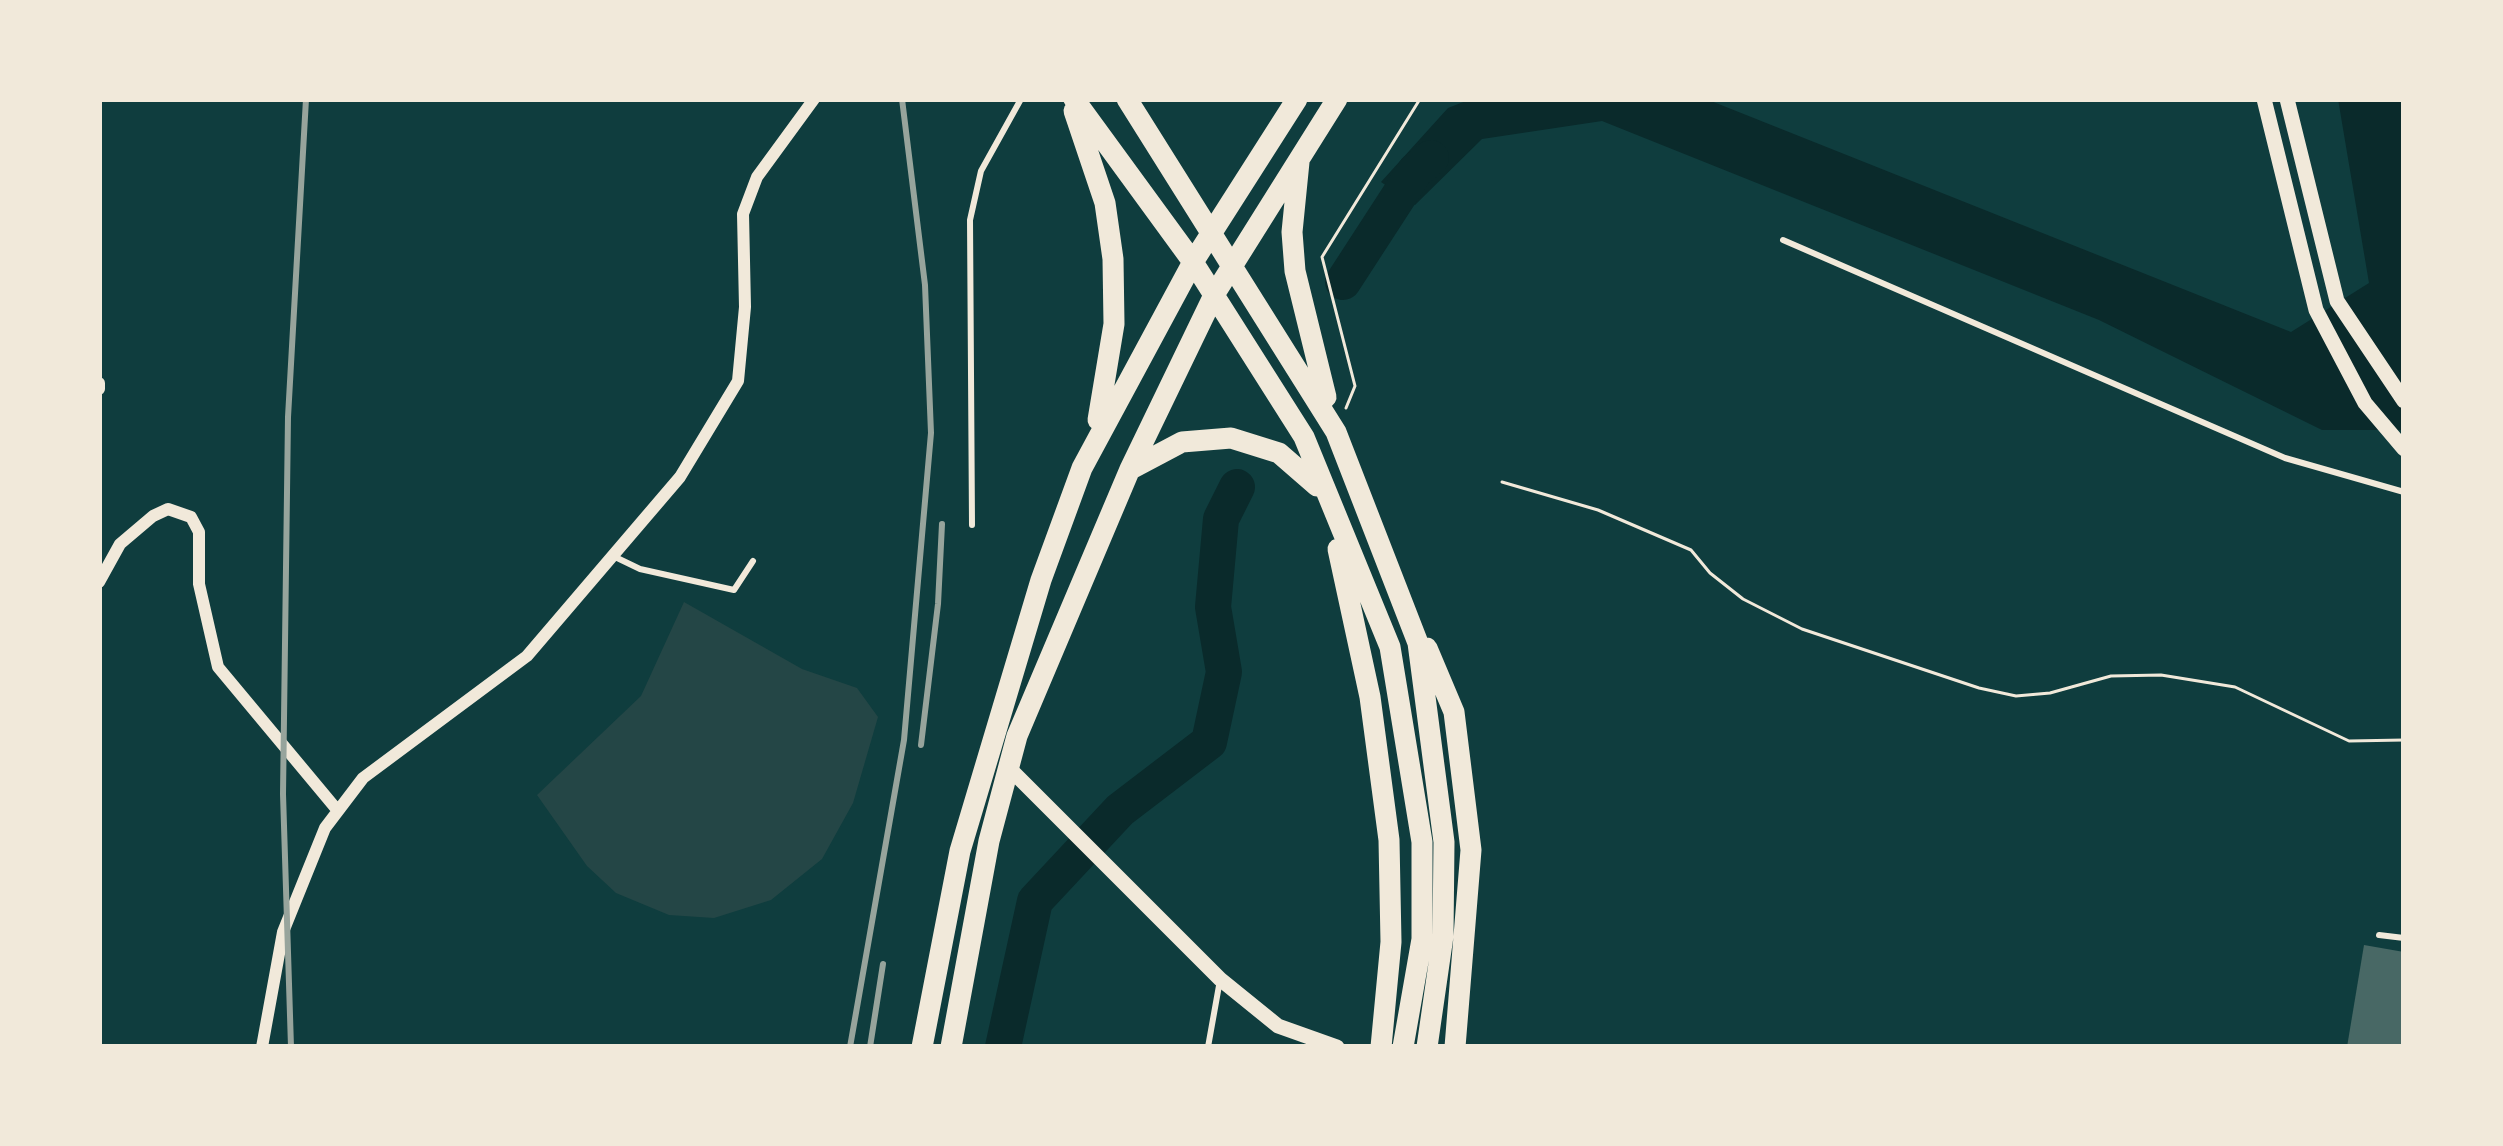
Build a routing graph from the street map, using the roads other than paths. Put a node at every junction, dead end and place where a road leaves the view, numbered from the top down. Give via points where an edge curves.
1 (814, 99) edge
2 (1021, 99) edge
3 (1072, 99) edge
4 (1127, 99) edge
5 (1297, 99) edge
6 (1337, 99) edge
7 (2264, 99) edge
8 (2288, 99) edge
9 (1300, 157) junction
10 (1212, 231) junction
11 (1783, 240) dead end
12 (1193, 262) junction
13 (1234, 265) junction
14 (1214, 296) junction
15 (2404, 401) edge
16 (1336, 432) junction
17 (2404, 449) edge
18 (1082, 468) junction
19 (1130, 469) junction
20 (2404, 491) edge
21 (1328, 502) junction
22 (1366, 503) junction
23 (972, 525) dead end
24 (613, 556) junction
25 (753, 561) dead end
26 (99, 582) edge
27 (1009, 768) junction
28 (338, 811) junction
29 (1433, 842) junction
30 (2380, 935) dead end
31 (2404, 938) edge
32 (1220, 979) junction
33 (262, 1047) edge
34 (922, 1047) edge
35 (951, 1047) edge
36 (1208, 1047) edge
37 (1337, 1047) edge
38 (1381, 1047) edge
39 (1403, 1047) edge
40 (1427, 1047) edge
41 (1456, 1047) edge

1 - 24 street via 758,177 743,214 738,381 680,477
2 - 23 lane via 981,171 970,220
3 - 12 highway
3 - 18 highway via 1105,203 1115,287 1104,397
4 - 10 highway
5 - 10 highway
6 - 9 highway
7 - 17 street via 2316,310 2365,403
8 - 15 street via 2338,301
9 - 13 highway
9 - 16 highway via 1295,271
10 - 12 highway
10 - 13 highway
11 - 20 lane via 2285,458
12 - 14 highway
12 - 18 highway
13 - 14 highway
13 - 16 highway
14 - 19 highway
14 - 21 highway via 1304,437
16 - 22 highway
18 - 34 highway via 960,851
19 - 21 highway via 1182,442 1231,438 1294,463
19 - 27 highway
21 - 29 highway via 1390,647
21 - 38 highway via 1370,698 1389,840
22 - 29 highway via 1418,643
22 - 41 highway via 1454,712 1472,850
24 - 25 lane via 734,590
24 - 28 street via 527,656 363,778
26 - 28 street via 120,544 153,516 177,509 191,517 218,667
27 - 32 street
27 - 35 highway
28 - 33 street via 283,932
29 - 39 highway
29 - 40 highway via 1443,936
30 - 31 lane
32 - 36 lane
32 - 37 street via 1279,1026

